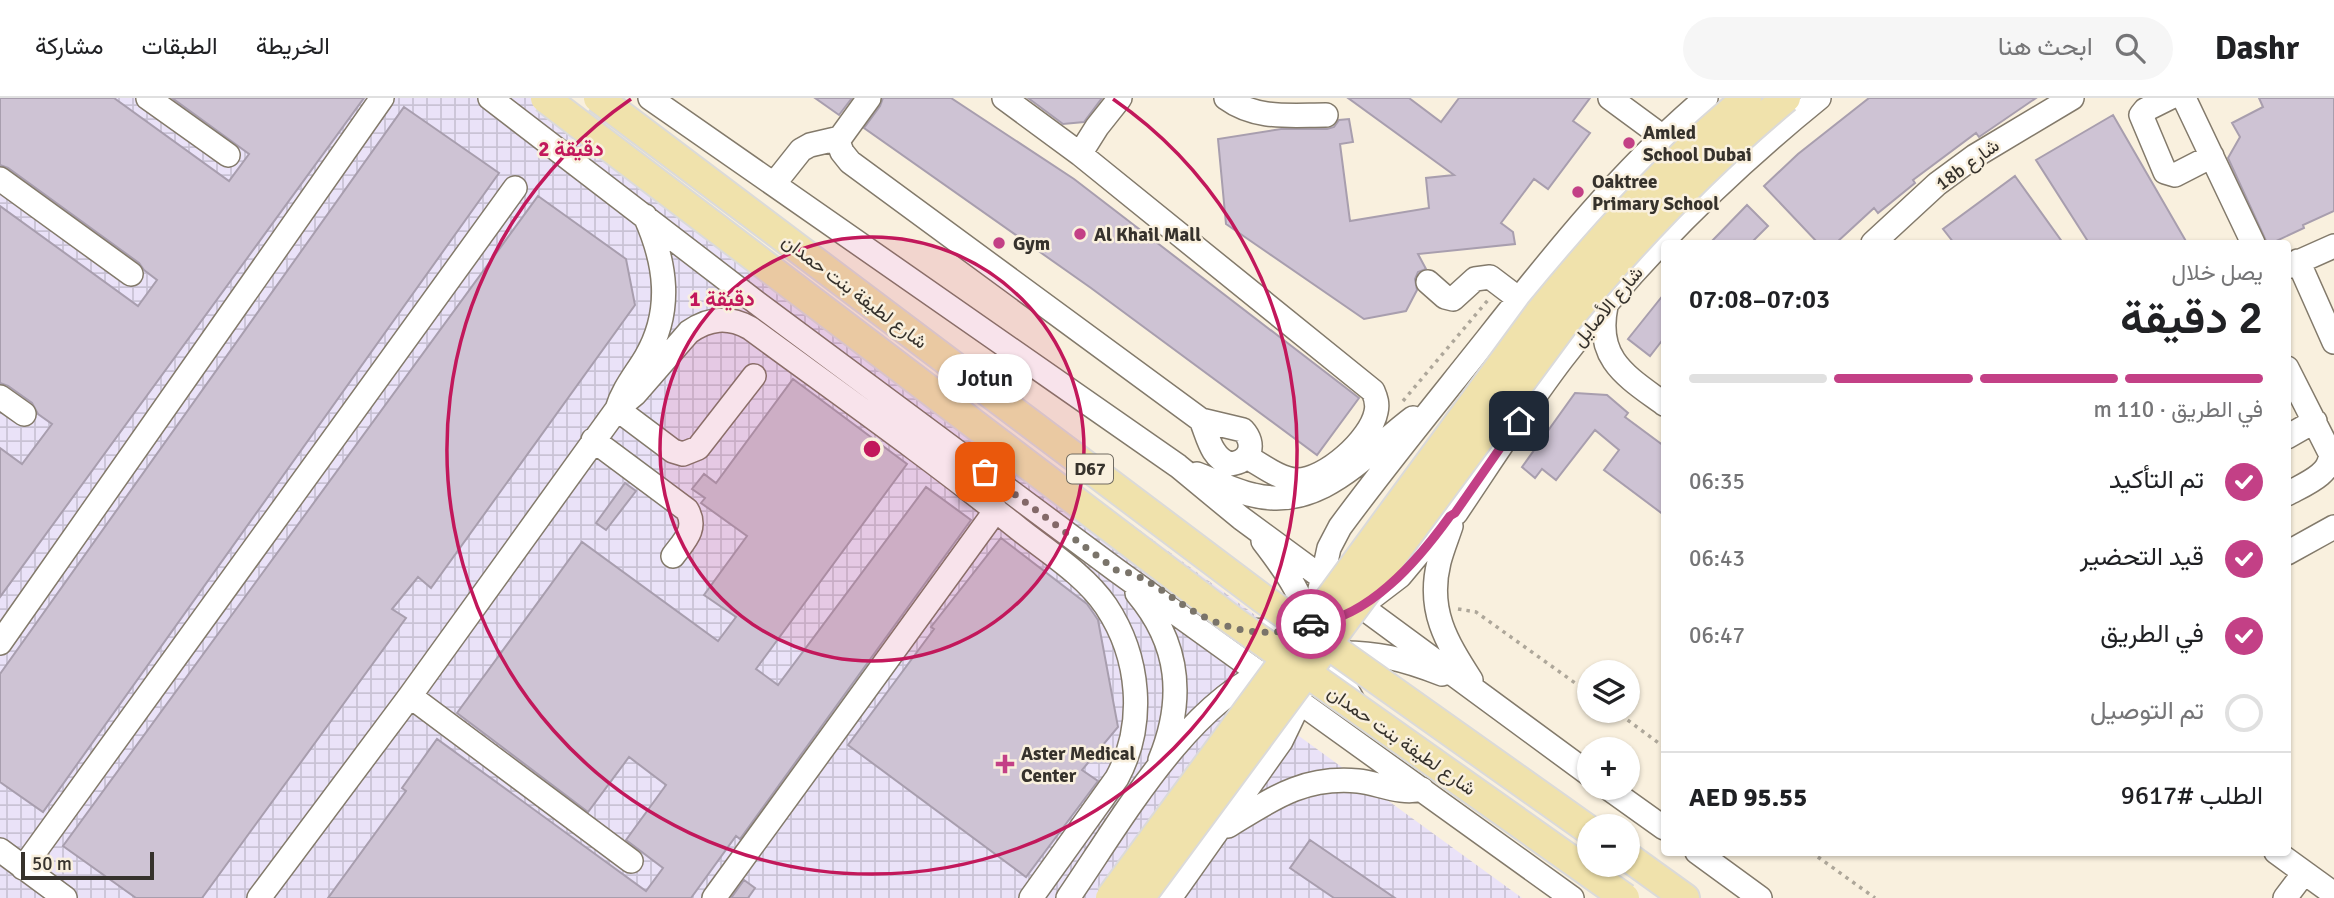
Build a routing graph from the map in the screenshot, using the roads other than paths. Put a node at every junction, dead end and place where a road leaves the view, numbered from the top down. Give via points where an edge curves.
1 (148, 98) edge
2 (382, 98) edge
3 (491, 98) edge
4 (544, 98) edge
5 (598, 98) edge
6 (650, 98) edge
7 (671, 98) edge
8 (869, 98) edge
9 (1004, 98) edge
10 (1120, 98) edge
11 (1226, 98) edge
12 (1610, 98) edge
13 (1706, 98) edge
14 (1747, 98) edge
15 (1786, 98) edge
16 (1819, 98) edge
17 (2072, 98) edge
18 (2169, 98) edge
19 (2184, 98) edge
20 (1326, 115) dead end
21 (704, 135) junction
22 (1663, 137) junction
23 (837, 139) junction
24 (228, 155) dead end
25 (1080, 155) junction
26 (2212, 156) junction
27 (0, 179) edge
28 (774, 184) junction
29 (515, 188) dead end
30 (643, 213) junction
31 (1665, 240) edge
32 (1875, 240) edge
33 (2252, 240) edge
34 (1661, 244) edge
35 (2334, 246) edge
36 (2293, 264) edge
37 (131, 274) dead end
38 (1428, 282) dead end
39 (1519, 299) junction
40 (1606, 306) junction
41 (2334, 342) edge
42 (754, 376) dead end
43 (2291, 376) edge
44 (0, 397) edge
45 (1661, 402) edge
46 (1434, 406) junction
47 (898, 408) junction
48 (617, 409) junction
49 (24, 414) dead end
50 (2315, 421) junction
51 (2291, 435) edge
52 (593, 440) junction
53 (908, 444) junction
54 (1178, 466) junction
55 (2291, 492) edge
56 (996, 510) junction
57 (1455, 513) junction
58 (1241, 517) junction
59 (2334, 527) edge
60 (2291, 551) edge
61 (673, 556) dead end
62 (1116, 570) junction
63 (1322, 575) junction
64 (1361, 605) junction
65 (1315, 624) junction
66 (0, 643) edge
67 (1318, 656) junction
68 (1261, 674) junction
69 (1476, 689) junction
70 (410, 696) junction
71 (1298, 703) junction
72 (1577, 765) edge
73 (1155, 772) junction
74 (1422, 789) junction
75 (1625, 800) edge
76 (1577, 821) edge
77 (1661, 826) edge
78 (1219, 831) junction
79 (0, 850) edge
80 (1702, 856) edge
81 (2281, 856) edge
82 (631, 861) dead end
83 (1640, 866) edge
84 (23, 868) junction
85 (2304, 873) junction
86 (2334, 894) edge
87 (65, 898) edge
88 (259, 898) edge
89 (714, 898) edge
90 (1031, 898) edge
91 (1068, 898) edge
92 (1110, 898) edge
93 (1140, 898) edge
94 (1170, 898) edge
95 (1572, 898) edge
96 (1625, 898) edge
97 (1685, 898) edge
98 (1760, 898) edge
99 (2285, 898) edge

1 - 24 street
2 - 66 street
3 - 30 street
4 - 96 main road, شارع لطيفة بنت حمدان / D67, bridge via 1232,620
5 - 76 main road, شارع لطيفة بنت حمدان / D67, bridge via 1217,565
6 - 21 street, شارع لطيفة بنت حمدان
7 - 21 street via 698,122
8 - 23 street
9 - 25 street
10 - 25 street
11 - 20 street via 1260,114
12 - 22 street
13 - 22 street
14 - 92 main road, bridge via 1655,183 1540,312
15 - 93 main road, bridge via 1672,202 1563,325
16 - 31 street, شارع الأصايل via 1716,188
17 - 32 street, 18b شارع via 1975,156
18 - 26 street via 2141,115 2165,172 2175,175
19 - 26 street
21 - 28 street, شارع لطيفة بنت حمدان
22 - 39 street via 1572,233
23 - 25 street via 850,162 1201,420 1243,430 1251,446 1247,457 1287,478 1308,478 1339,463 1367,431 1377,411 1373,391
23 - 28 street via 801,150
26 - 33 street
27 - 37 street
28 - 54 street, شارع لطيفة بنت حمدان
29 - 84 street
30 - 47 street
30 - 48 street via 660,258 664,304 653,345
34 - 40 street, شارع الأصايل
35 - 36 street
36 - 41 street
38 - 39 street via 1453,299 1475,279 1490,277
39 - 46 street
40 - 45 street via 1604,337 1616,366
40 - 57 street, شارع الأصايل via 1562,360
42 - 48 street via 698,448 688,453 673,451
43 - 50 street
44 - 49 street
46 - 54 street via 1396,430 1340,478 1298,496 1253,495
46 - 63 street via 1340,527
47 - 53 street
47 - 62 street
48 - 52 street
48 - 53 street via 689,332 725,319 750,328
50 - 51 street
50 - 55 street via 2331,460 2324,472
52 - 61 street via 687,510 691,529
52 - 70 street
53 - 56 street
54 - 58 street, شارع لطيفة بنت حمدان
56 - 89 street
56 - 90 street via 1093,588 1118,626 1136,692 1128,759
57 - 64 street via 1400,576
57 - 69 street via 1438,564 1436,606 1442,630
58 - 63 street
58 - 65 street via 1280,564
59 - 60 street
62 - 65 street via 1137,574 1195,613 1226,626 1274,631
62 - 68 street
62 - 73 street via 1158,621 1175,672 1172,715
63 - 64 street
63 - 65 street
64 - 65 street
64 - 69 street
65 - 67 street
67 - 68 street
67 - 69 street via 1382,655 1408,660
67 - 71 street
67 - 74 street
68 - 71 street
68 - 73 street via 1205,712
69 - 72 street
70 - 82 street
70 - 88 street
71 - 74 street
71 - 78 street via 1280,741
73 - 91 street
74 - 78 street via 1317,781 1276,796
74 - 95 street
75 - 77 street
78 - 94 street
79 - 84 street
80 - 98 street
81 - 85 street
83 - 97 main road
84 - 87 street
85 - 86 street
85 - 99 street

